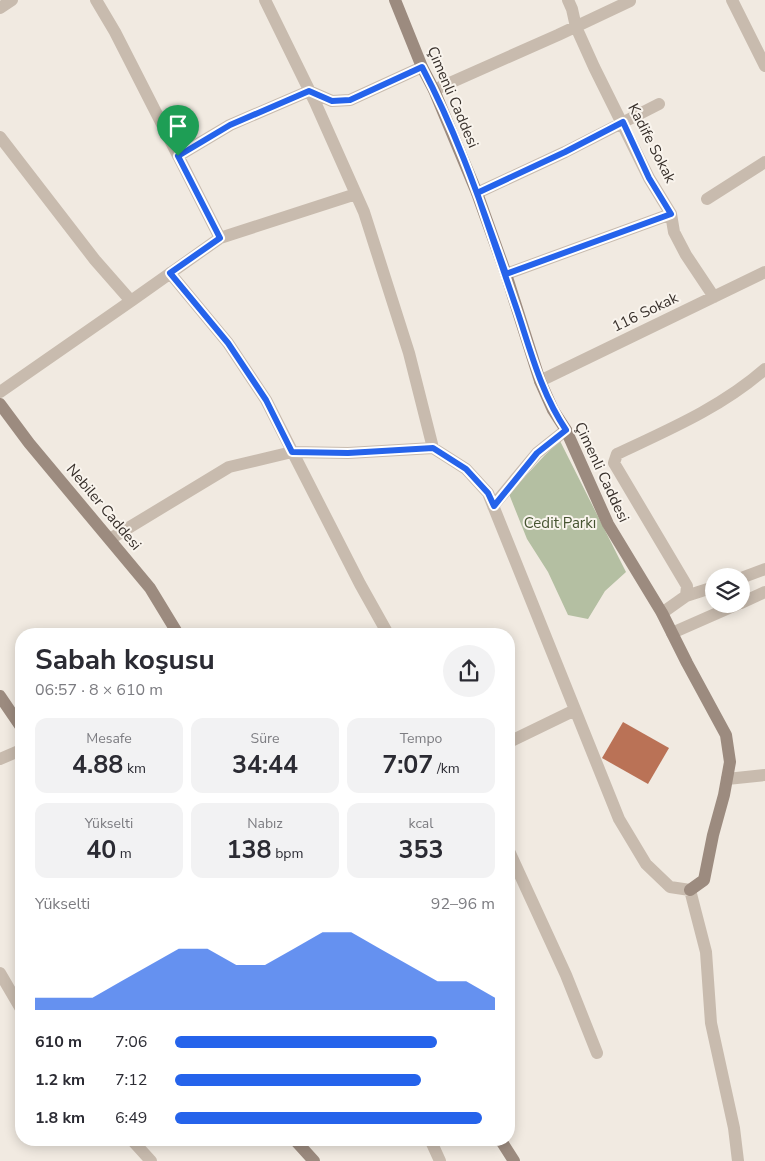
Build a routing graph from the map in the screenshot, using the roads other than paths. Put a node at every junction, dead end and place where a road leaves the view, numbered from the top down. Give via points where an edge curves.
1 (12, 0) edge
2 (96, 0) edge
3 (265, 0) edge
4 (396, 0) edge
5 (568, 0) edge
6 (732, 0) edge
7 (630, 1) dead end
8 (0, 8) edge
9 (576, 27) junction
10 (765, 66) edge
11 (422, 67) junction
12 (434, 90) junction
13 (309, 91) junction
14 (658, 104) dead end
15 (623, 122) junction
16 (0, 137) edge
17 (178, 156) junction
18 (765, 162) edge
19 (477, 193) junction
20 (356, 194) junction
21 (707, 199) dead end
22 (671, 214) junction
23 (220, 238) junction
24 (765, 272) edge
25 (170, 273) junction
26 (506, 274) junction
27 (714, 297) junction
28 (131, 301) junction
29 (765, 369) edge
30 (540, 381) junction
31 (0, 392) edge
32 (0, 404) edge
33 (566, 430) junction
34 (433, 448) junction
35 (292, 452) junction
36 (494, 506) junction
37 (110, 539) junction
38 (765, 569) edge
39 (750, 575) edge
40 (705, 590) edge
41 (765, 592) edge
42 (686, 596) junction
43 (750, 599) edge
44 (662, 613) junction
45 (717, 613) edge
46 (174, 628) edge
47 (385, 628) edge
48 (672, 633) junction
49 (0, 696) edge
50 (575, 710) junction
51 (15, 718) edge
52 (515, 739) edge
53 (15, 753) edge
54 (0, 759) edge
55 (765, 776) edge
56 (726, 780) junction
57 (515, 862) edge
58 (690, 890) junction
59 (0, 973) edge
60 (15, 999) edge
61 (597, 1053) dead end
62 (137, 1146) edge
63 (300, 1146) edge
64 (433, 1146) edge
65 (504, 1146) edge
66 (150, 1161) edge
67 (314, 1161) edge
68 (440, 1161) edge
69 (514, 1161) edge
70 (738, 1161) edge

1 - 8 street
2 - 17 street
3 - 13 street
4 - 11 street, Çimenli Caddesi
5 - 9 street, Kadife Sokak
6 - 10 street
7 - 9 street
9 - 12 street
9 - 15 street, Kadife Sokak
11 - 12 street, Çimenli Caddesi
11 - 13 street via 350,100 332,101
12 - 19 street, Çimenli Caddesi
13 - 17 street via 230,125
13 - 20 street
14 - 15 street
15 - 19 street
15 - 22 street, Kadife Sokak via 649,178
16 - 28 street
17 - 23 street
18 - 21 street
19 - 26 street, Çimenli Caddesi
20 - 23 street
20 - 34 street via 409,353
22 - 26 street
22 - 27 street, Kadife Sokak via 674,232
23 - 25 street
24 - 27 street, 116 Sokak
25 - 28 street
25 - 35 street via 228,343 266,400
26 - 30 street, Çimenli Caddesi
27 - 30 street, 116 Sokak
28 - 31 street
29 - 42 street via 745,387 685,422 617,454 614,463 687,586
30 - 33 street, Çimenli Caddesi
32 - 37 street, Nebiler Caddesi
33 - 36 street via 537,453
33 - 44 street, Çimenli Caddesi via 608,524
34 - 35 street via 348,453
34 - 36 street via 466,469 488,493
35 - 37 street via 229,467
35 - 47 street
36 - 50 street
37 - 46 street, Nebiler Caddesi via 150,588
38 - 39 street
40 - 42 street
41 - 43 street
42 - 44 street
44 - 48 street, Çimenli Caddesi
45 - 48 street
48 - 56 street, Çimenli Caddesi via 726,735 730,762
49 - 51 street
50 - 52 street
50 - 58 street via 619,819 646,864 670,887
53 - 54 street
55 - 56 street
56 - 58 street, Çimenli Caddesi via 704,880
57 - 61 street
58 - 70 street via 706,952 711,1023
59 - 60 street
62 - 66 street
63 - 67 street
64 - 68 street
65 - 69 street

